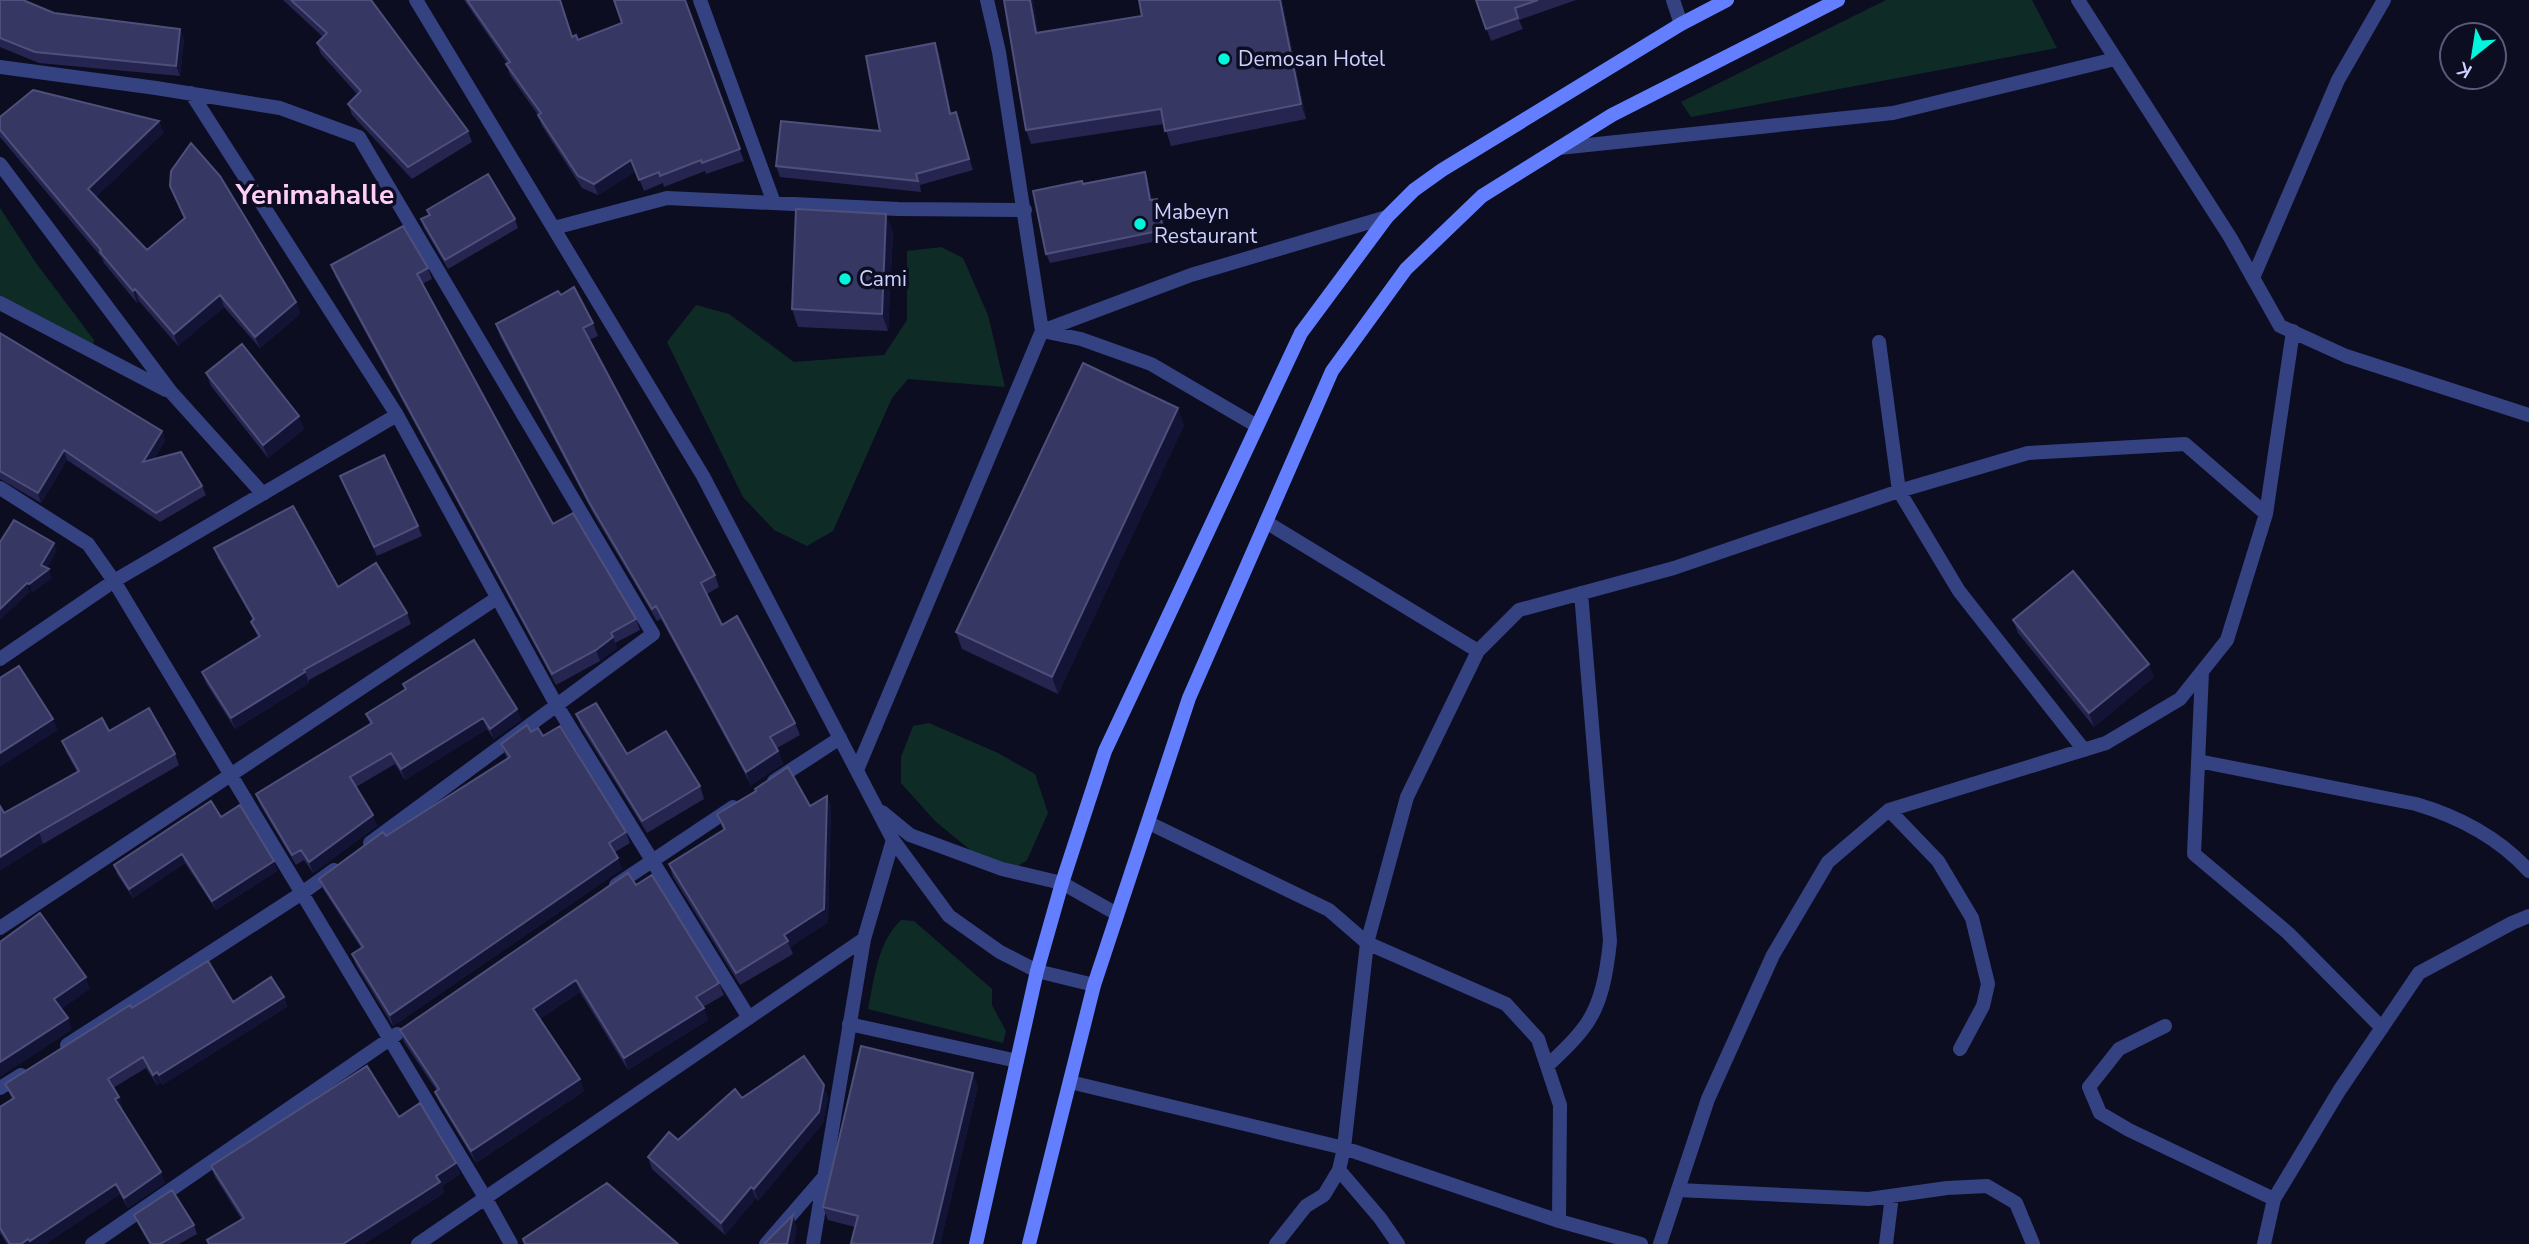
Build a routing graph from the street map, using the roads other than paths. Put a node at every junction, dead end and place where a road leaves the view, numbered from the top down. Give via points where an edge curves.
1 (416, 0) edge
2 (700, 0) edge
3 (987, 0) edge
4 (1673, 0) edge
5 (1727, 0) edge
6 (1838, 0) edge
7 (2078, 0) edge
8 (2384, 0) edge
9 (1681, 24) junction
10 (2115, 58) junction
11 (0, 67) edge
12 (191, 93) junction
13 (1559, 148) junction
14 (0, 164) edge
15 (774, 203) junction
16 (1025, 210) junction
17 (1387, 217) junction
18 (554, 228) junction
19 (2253, 278) junction
20 (0, 303) edge
21 (1042, 331) junction
22 (2293, 331) junction
23 (1879, 342) dead end
24 (171, 392) junction
25 (397, 415) junction
26 (2529, 415) edge
27 (1257, 426) junction
28 (0, 488) edge
29 (1899, 491) junction
30 (263, 494) junction
31 (2266, 514) junction
32 (1266, 522) junction
33 (114, 581) junction
34 (1581, 593) junction
35 (498, 598) junction
36 (1478, 651) junction
37 (2, 655) edge
38 (2202, 672) junction
39 (557, 706) junction
40 (840, 738) junction
41 (2084, 750) junction
42 (2198, 761) junction
43 (857, 770) junction
44 (230, 774) junction
45 (763, 788) edge
46 (741, 803) edge
47 (878, 809) junction
48 (1889, 810) junction
49 (1149, 823) junction
50 (893, 839) junction
51 (652, 860) junction
52 (2529, 871) edge
53 (1062, 883) junction
54 (607, 891) edge
55 (302, 893) junction
56 (1117, 914) junction
57 (2529, 916) edge
58 (0, 928) edge
59 (864, 939) junction
60 (1367, 943) junction
61 (1037, 971) junction
62 (1094, 985) junction
63 (749, 1018) junction
64 (413, 1023) edge
65 (849, 1024) junction
66 (2165, 1026) dead end
67 (2382, 1028) junction
68 (390, 1039) junction
69 (1960, 1049) dead end
70 (58, 1051) edge
71 (1017, 1061) junction
72 (35, 1066) edge
73 (1547, 1066) junction
74 (1070, 1083) junction
75 (0, 1088) edge
76 (1344, 1148) junction
77 (1339, 1170) junction
78 (824, 1177) junction
79 (1678, 1190) junction
80 (1892, 1196) junction
81 (486, 1199) junction
82 (2274, 1199) junction
83 (1559, 1221) junction
84 (92, 1244) edge
85 (418, 1244) edge
86 (511, 1244) edge
87 (766, 1244) edge
88 (813, 1244) edge
89 (976, 1244) edge
90 (1029, 1244) edge
91 (1276, 1244) edge
92 (1398, 1244) edge
93 (1641, 1244) edge
94 (1660, 1244) edge
95 (1886, 1244) edge
96 (2033, 1244) edge
97 (2264, 1244) edge

1 - 18 street
2 - 15 street
3 - 16 street
4 - 9 street
5 - 9 main road
6 - 13 main road via 1612,115
7 - 10 street
8 - 19 street via 2338,80
9 - 17 main road via 1442,170
10 - 13 street via 1893,113
10 - 19 street
11 - 12 street
12 - 25 street
12 - 39 street via 280,108 359,137 653,634
13 - 32 main road via 1482,196 1406,269 1332,371
14 - 24 street
15 - 16 street
15 - 18 street via 667,198
16 - 21 street
17 - 21 street via 1191,275
17 - 27 main road via 1301,333
18 - 40 street via 703,476
19 - 22 street via 2280,326
20 - 24 street
21 - 27 street via 1081,339 1151,364
21 - 43 street
22 - 26 street via 2346,356
22 - 31 street
23 - 29 street
24 - 30 street
25 - 30 street
25 - 35 street
27 - 53 main road via 1105,751
28 - 33 street via 88,544
29 - 31 street via 2028,453 2185,444
29 - 34 street via 1674,568
29 - 41 street via 1959,591
30 - 33 street
31 - 38 street via 2227,640
32 - 36 street
32 - 49 main road via 1189,698
33 - 37 street
33 - 44 street
34 - 36 street via 1519,610
34 - 73 street via 1610,940 1607,966 1584,1029
35 - 39 street
35 - 44 street
36 - 60 street via 1407,797
38 - 41 street via 2180,699 2106,743
38 - 42 street
39 - 51 street
39 - 55 street
40 - 43 street
40 - 45 street
41 - 48 street
42 - 52 street via 2416,803 2472,825
42 - 67 street via 2194,854 2288,933
43 - 47 street
44 - 55 street
44 - 58 street
46 - 51 street
47 - 50 street
47 - 53 street via 910,835 945,850
48 - 69 street via 1938,861 1972,918 1988,984 1983,1006
48 - 79 street via 1828,862 1773,955 1708,1099
49 - 56 main road
49 - 60 street via 1329,910
50 - 59 street
50 - 61 street via 949,916
51 - 54 street
51 - 63 street
53 - 56 street
53 - 61 main road
55 - 68 street
55 - 70 street
56 - 62 main road
57 - 67 street via 2419,973
59 - 63 street
59 - 65 street
60 - 73 street via 1506,1004 1538,1039
60 - 76 street
61 - 62 street
61 - 71 main road
62 - 74 main road
63 - 81 street
64 - 68 street
65 - 71 street
65 - 78 street
66 - 82 street via 2119,1049 2089,1087 2100,1113
67 - 82 street
68 - 81 street
68 - 84 street
71 - 89 main road
72 - 75 street
73 - 83 street via 1560,1105
74 - 76 street
74 - 90 main road
76 - 77 street
76 - 83 street
77 - 91 street via 1324,1195 1306,1206
77 - 92 street
78 - 87 street
78 - 88 street
79 - 80 street via 1869,1199
79 - 94 street
80 - 95 street
80 - 96 street via 1987,1186 2016,1203
81 - 85 street
81 - 86 street
82 - 97 street
83 - 93 street

